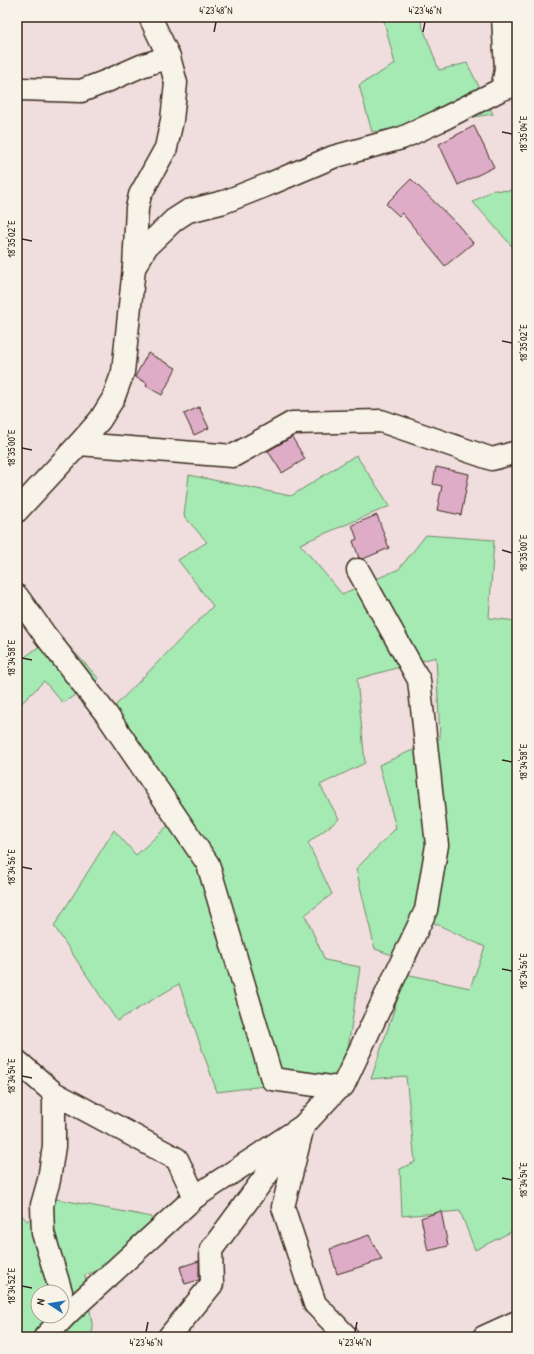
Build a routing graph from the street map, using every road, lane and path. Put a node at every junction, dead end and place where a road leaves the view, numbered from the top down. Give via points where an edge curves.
1 (150, 17) edge
2 (503, 17) edge
3 (170, 57) junction
4 (509, 87) edge
5 (21, 89) dead end
6 (134, 268) junction
7 (79, 444) junction
8 (517, 452) edge
9 (17, 511) edge
10 (358, 570) dead end
11 (17, 596) edge
12 (17, 1061) edge
13 (338, 1088) junction
14 (54, 1093) junction
15 (303, 1126) junction
16 (195, 1197) junction
17 (59, 1284) edge
18 (70, 1295) edge
19 (517, 1322) edge
20 (52, 1324) edge
21 (45, 1337) edge
22 (169, 1337) edge
23 (348, 1337) edge
24 (484, 1337) edge

1 - 3 street
2 - 4 street
3 - 5 street via 81,91
3 - 6 street via 176,83 172,120 166,148 140,195 136,216
4 - 6 street via 402,138 333,157 224,202 188,211 174,220 147,246
6 - 7 street via 123,372 113,399 100,420
7 - 8 street via 233,456 292,422 381,421 492,459
7 - 9 street
10 - 13 street via 419,680 437,845 426,910 343,1086
11 - 13 street via 107,715 208,864 272,1079
12 - 14 street
13 - 15 street
14 - 16 street via 178,1158
14 - 17 street via 54,1146 42,1206 43,1233
15 - 16 street
15 - 22 street via 210,1250 212,1284
15 - 23 street via 283,1207 315,1304
16 - 18 street
19 - 24 street
20 - 21 street

